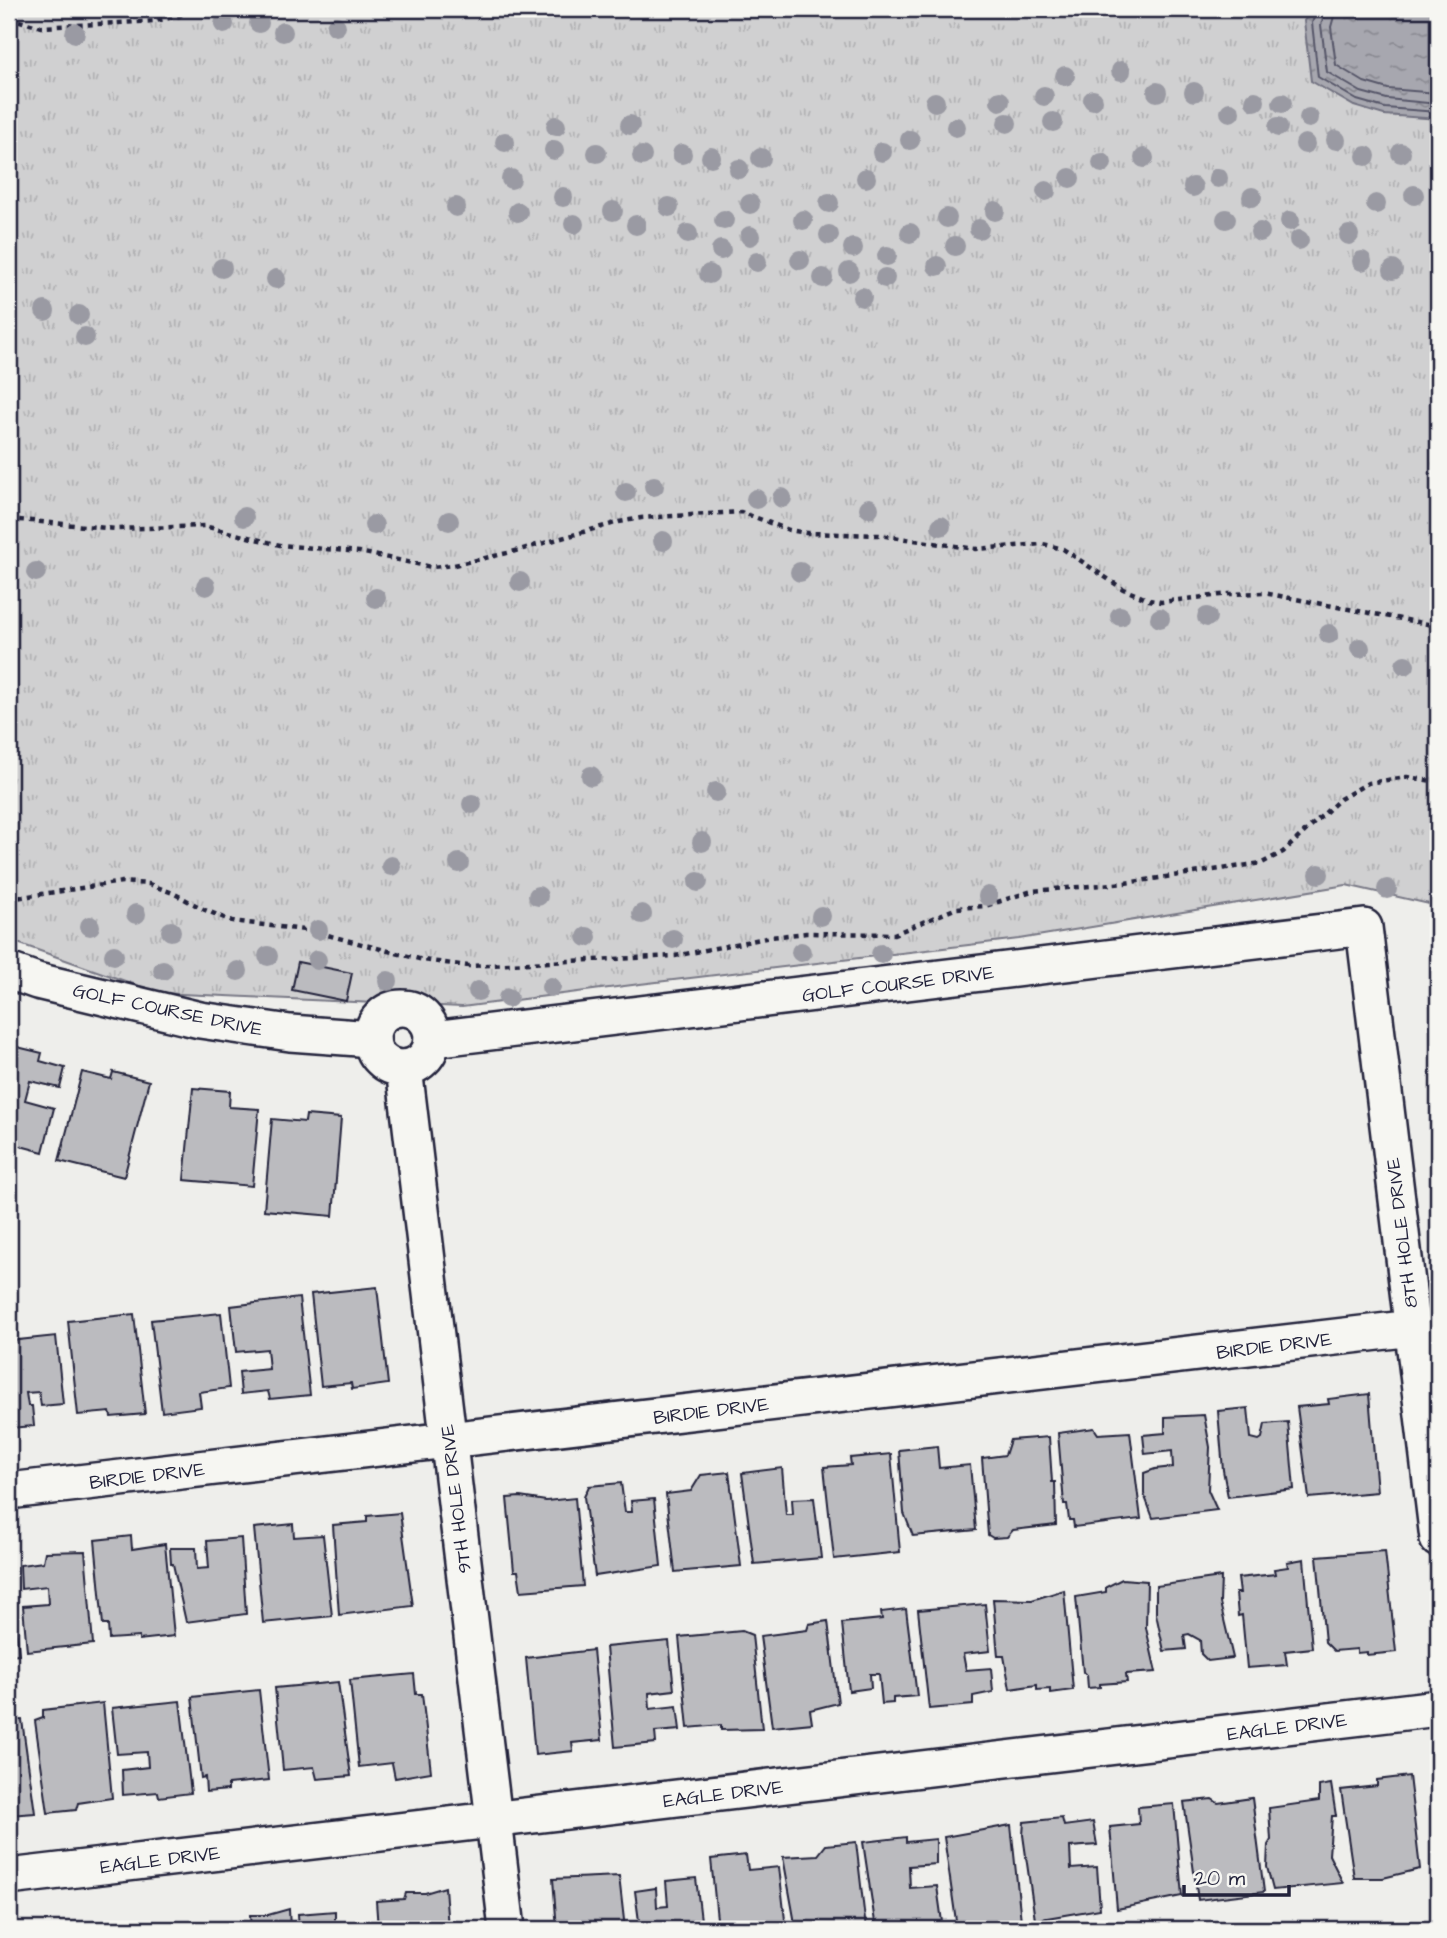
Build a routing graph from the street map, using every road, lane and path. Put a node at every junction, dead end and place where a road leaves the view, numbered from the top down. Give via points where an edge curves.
1 (191, 9) edge
2 (9, 18) edge
3 (9, 519) edge
4 (1438, 626) edge
5 (1438, 782) edge
6 (9, 899) edge
7 (1364, 927) joint
8 (9, 971) edge
9 (372, 1039) junction
10 (432, 1039) junction
11 (404, 1068) junction
12 (1413, 1328) junction
13 (448, 1440) junction
14 (9, 1491) edge
15 (1438, 1539) edge
16 (1438, 1708) edge
17 (494, 1820) junction
18 (9, 1877) edge
19 (507, 1929) edge

1 - 2 path via 155,21 41,27
3 - 4 path via 117,529 204,526 289,547 359,552 443,567 620,522 741,512 806,533 879,535 976,549 1052,546 1130,593 1161,602 1264,593
5 - 6 path via 1407,777 1368,783 1340,799 1283,852 1262,863 1032,891 985,906 957,908 894,934 806,933 675,956 448,964 312,931 232,921 173,893 135,882
7 - 10 street, GOLF COURSE DRIVE
7 - 12 street, 8TH HOLE DRIVE
8 - 9 street, GOLF COURSE DRIVE via 200,1020
9 - 10 street via 377,1021 402,1007 420,1013
9 - 11 street via 385,1063
10 - 11 street via 427,1056
11 - 13 street, 9TH HOLE DRIVE
12 - 13 street, BIRDIE DRIVE
12 - 15 street, 8TH HOLE DRIVE
13 - 14 street, BIRDIE DRIVE
13 - 17 street, 9TH HOLE DRIVE
16 - 17 street, EAGLE DRIVE
17 - 18 street, EAGLE DRIVE
17 - 19 street, 9TH HOLE DRIVE

